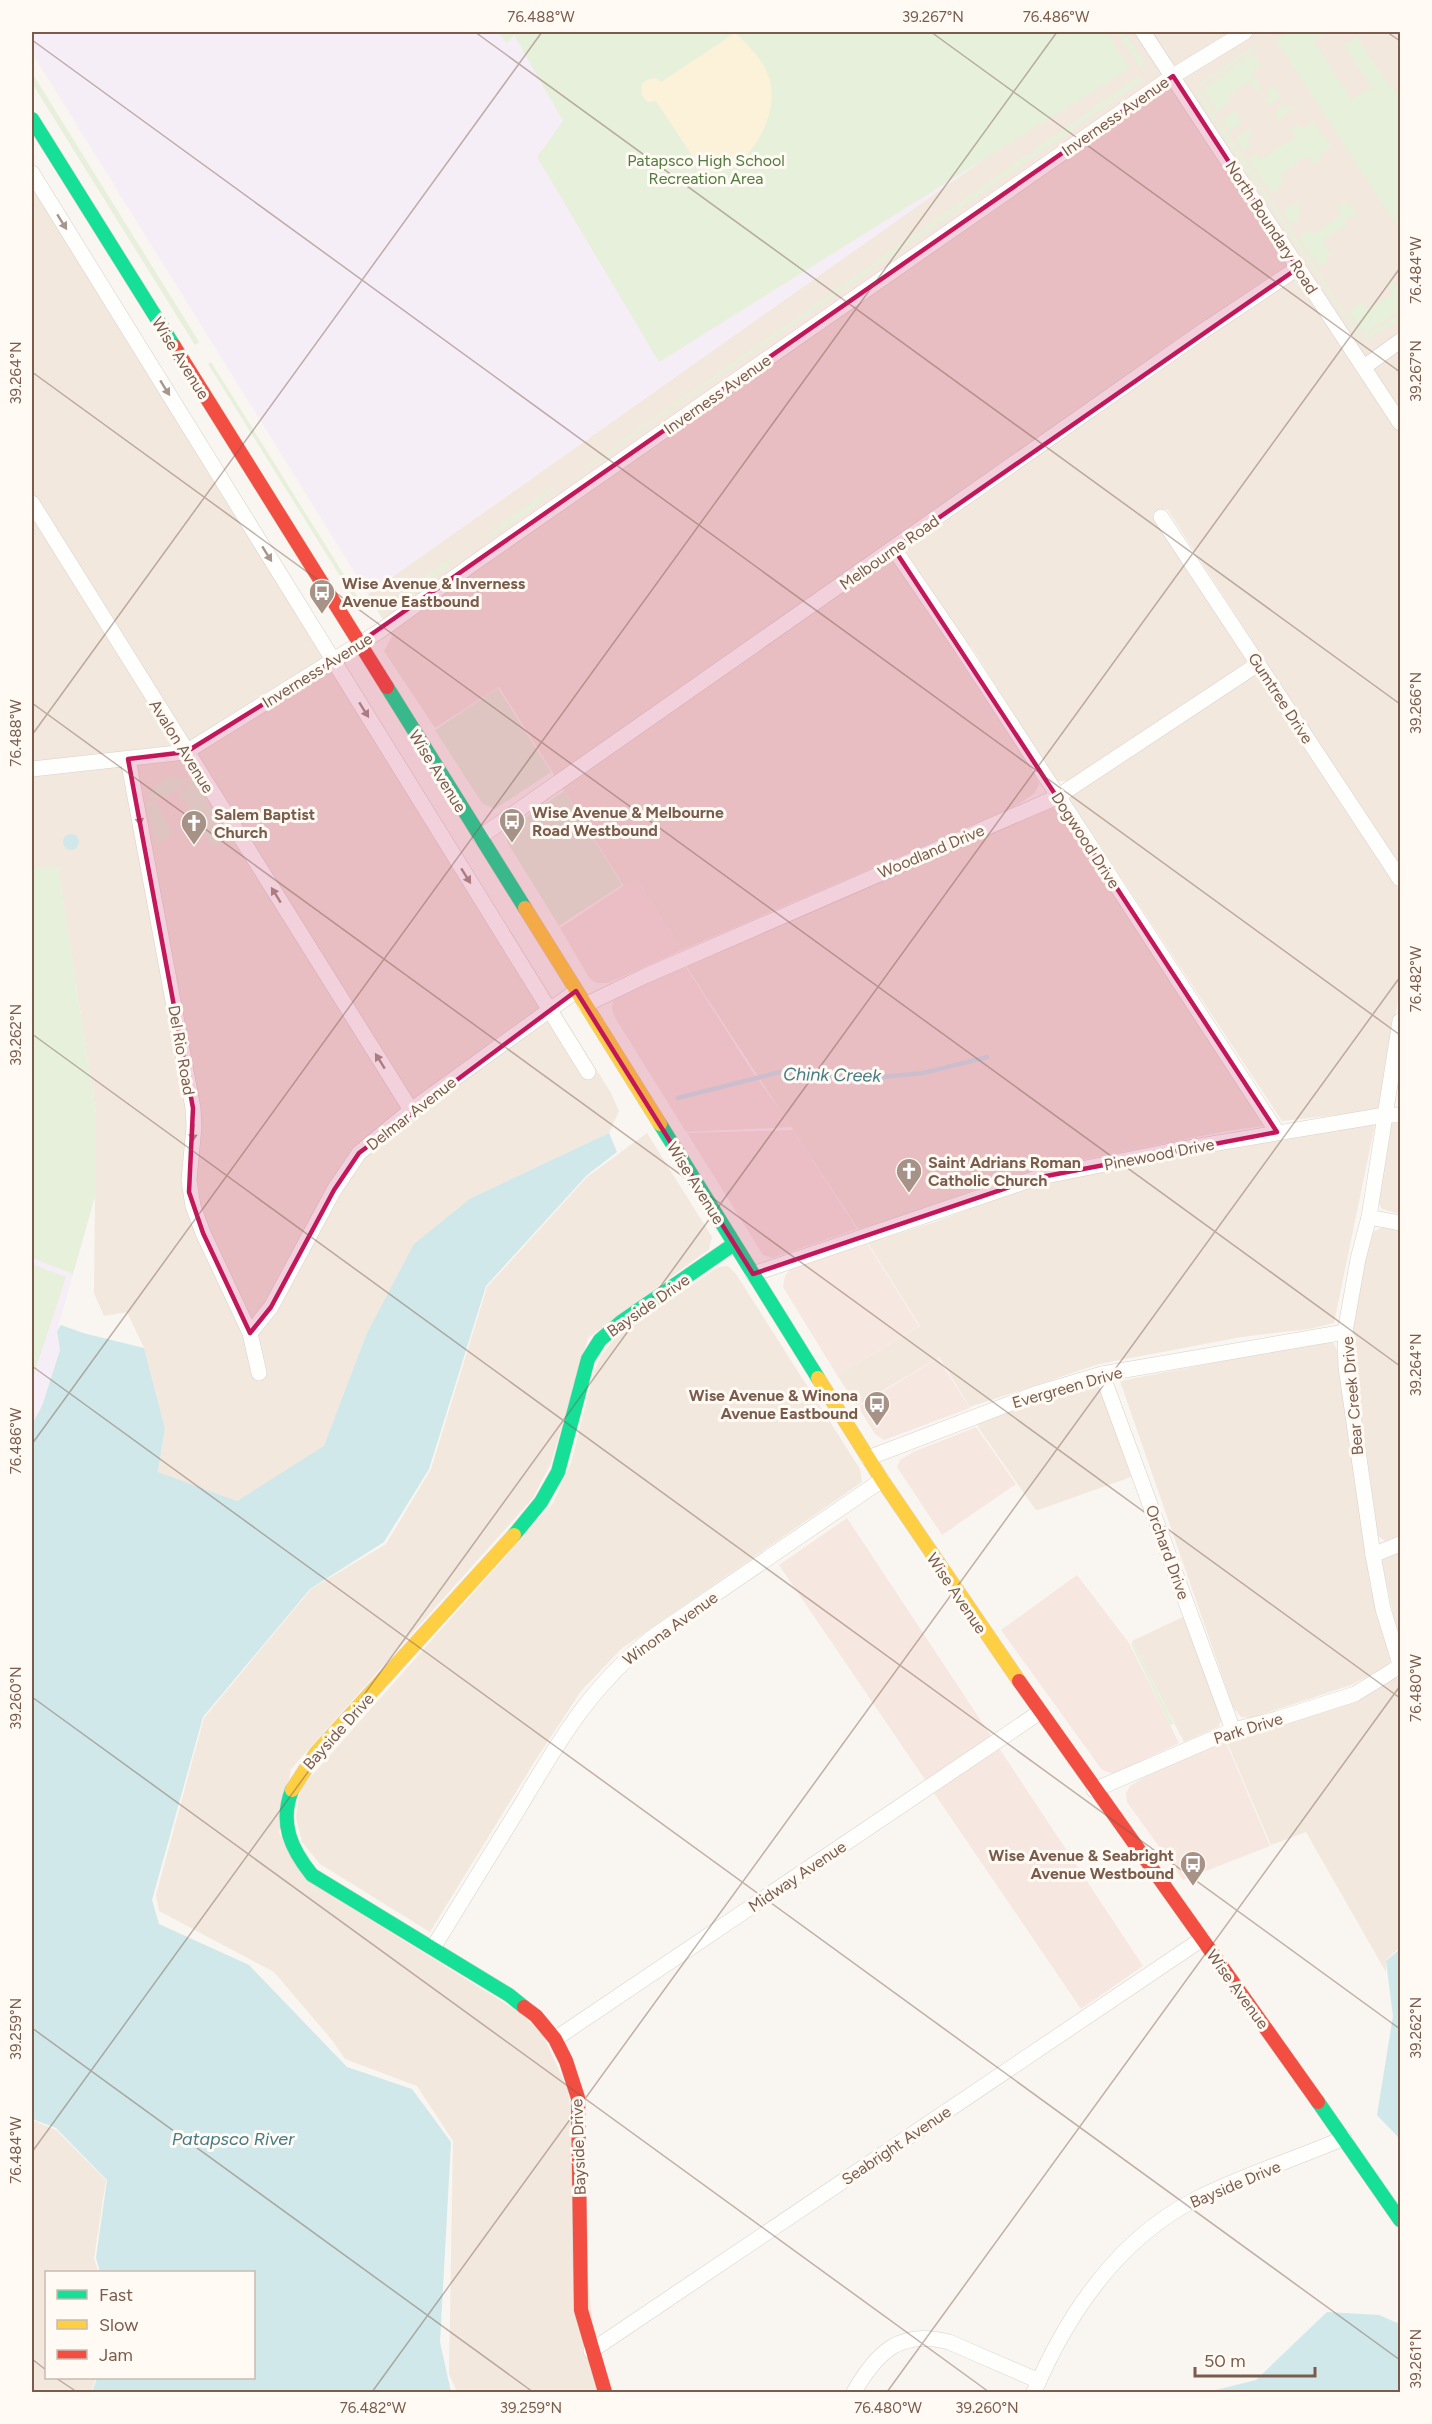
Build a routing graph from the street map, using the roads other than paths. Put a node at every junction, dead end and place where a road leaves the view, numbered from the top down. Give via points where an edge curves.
1 (1143, 32) edge
2 (1245, 32) edge
3 (1173, 76) junction
4 (32, 119) edge
5 (32, 173) edge
6 (1298, 268) junction
7 (1401, 341) edge
8 (1365, 367) junction
9 (1401, 423) edge
10 (32, 503) edge
11 (1161, 517) dead end
12 (894, 549) junction
13 (359, 644) junction
14 (333, 661) junction
15 (1258, 664) junction
16 (186, 752) junction
17 (128, 759) junction
18 (32, 769) edge
19 (1057, 797) junction
20 (480, 837) junction
21 (1401, 879) edge
22 (576, 991) junction
23 (585, 1005) junction
24 (549, 1010) junction
25 (1401, 1021) edge
26 (588, 1072) dead end
27 (411, 1110) junction
28 (1393, 1115) edge
29 (1277, 1132) junction
30 (1369, 1217) junction
31 (1401, 1223) edge
32 (734, 1244) junction
33 (753, 1274) junction
34 (1345, 1332) junction
35 (250, 1333) junction
36 (259, 1372) dead end
37 (1102, 1374) junction
38 (868, 1458) junction
39 (882, 1480) junction
40 (1401, 1544) edge
41 (1373, 1555) junction
42 (1401, 1665) edge
43 (1040, 1713) junction
44 (1233, 1730) junction
45 (1094, 1790) junction
46 (1202, 1939) junction
47 (433, 1948) junction
48 (555, 2039) junction
49 (1344, 2138) junction
50 (1401, 2220) edge
51 (591, 2351) junction
52 (1036, 2387) edge
53 (605, 2392) edge
54 (854, 2392) edge

1 - 3 street, North Boundary Road
2 - 3 street, Inverness Avenue
3 - 6 street, North Boundary Road
3 - 13 street, Inverness Avenue
4 - 13 main road, Wise Avenue
5 -> 14 street, Wise Avenue
6 - 8 street, North Boundary Road
6 - 12 street, Melbourne Road
7 - 8 street
8 - 9 street, North Boundary Road
10 - 16 street, Avalon Avenue
11 - 15 street, Gumtree Drive
12 - 19 street, Dogwood Drive
12 - 20 street, Melbourne Road
13 - 14 street, Inverness Avenue
13 - 20 main road, Wise Avenue
14 - 16 street, Inverness Avenue
14 -> 24 street, Wise Avenue
15 - 19 street, Woodland Drive
15 - 21 street, Gumtree Drive
16 - 17 street
27 -> 16 street, Avalon Avenue
17 - 18 street
17 -> 35 street, Del Rio Road via 192,1108 189,1192 203,1233
19 - 23 street, Woodland Drive
19 - 29 street, Dogwood Drive
20 - 22 main road, Wise Avenue
22 - 23 main road, Wise Avenue
22 - 24 street, Delmar Avenue
23 - 32 main road, Wise Avenue
24 - 26 street, Wise Avenue
24 - 27 street, Delmar Avenue
25 - 28 street, Bear Creek Drive
27 - 35 street, Delmar Avenue via 367,1145 342,1175 271,1307
28 - 29 street, Pinewood Drive
28 - 30 street, Bear Creek Drive
29 - 33 street, Pinewood Drive via 1036,1178
30 - 31 street
30 - 34 street, Bear Creek Drive
32 - 33 main road, Wise Avenue
32 - 47 main road, Bayside Drive via 600,1340 588,1359 558,1472 541,1502 316,1753 292,1786 286,1809 287,1831 304,1866 321,1882
33 - 38 main road, Wise Avenue
34 - 37 street, Evergreen Drive
34 - 41 street, Bear Creek Drive via 1346,1367
35 - 36 street, Del Rio Road
37 - 38 street, Evergreen Drive via 1024,1398
37 - 44 street, Orchard Drive
38 - 39 main road, Wise Avenue
39 - 43 main road, Wise Avenue
39 - 47 street, Winona Avenue via 654,1636 601,1684 562,1736
40 - 41 street
41 - 42 street, Bear Creek Drive via 1383,1609
42 - 44 street, Park Drive via 1355,1694
43 - 45 main road, Wise Avenue
43 - 48 street, Midway Avenue
44 - 45 street, Park Drive
45 - 46 main road, Wise Avenue
46 - 49 main road, Wise Avenue
46 - 51 street, Seabright Avenue
47 - 48 main road, Bayside Drive via 526,2008
48 - 51 main road, Bayside Drive via 567,2061 578,2097 581,2310
49 - 50 main road, Wise Avenue
49 - 52 street, Bayside Drive via 1195,2199 1149,2231 1086,2297
51 - 53 main road, Bayside Drive
52 - 54 street via 949,2342 915,2338 884,2351

